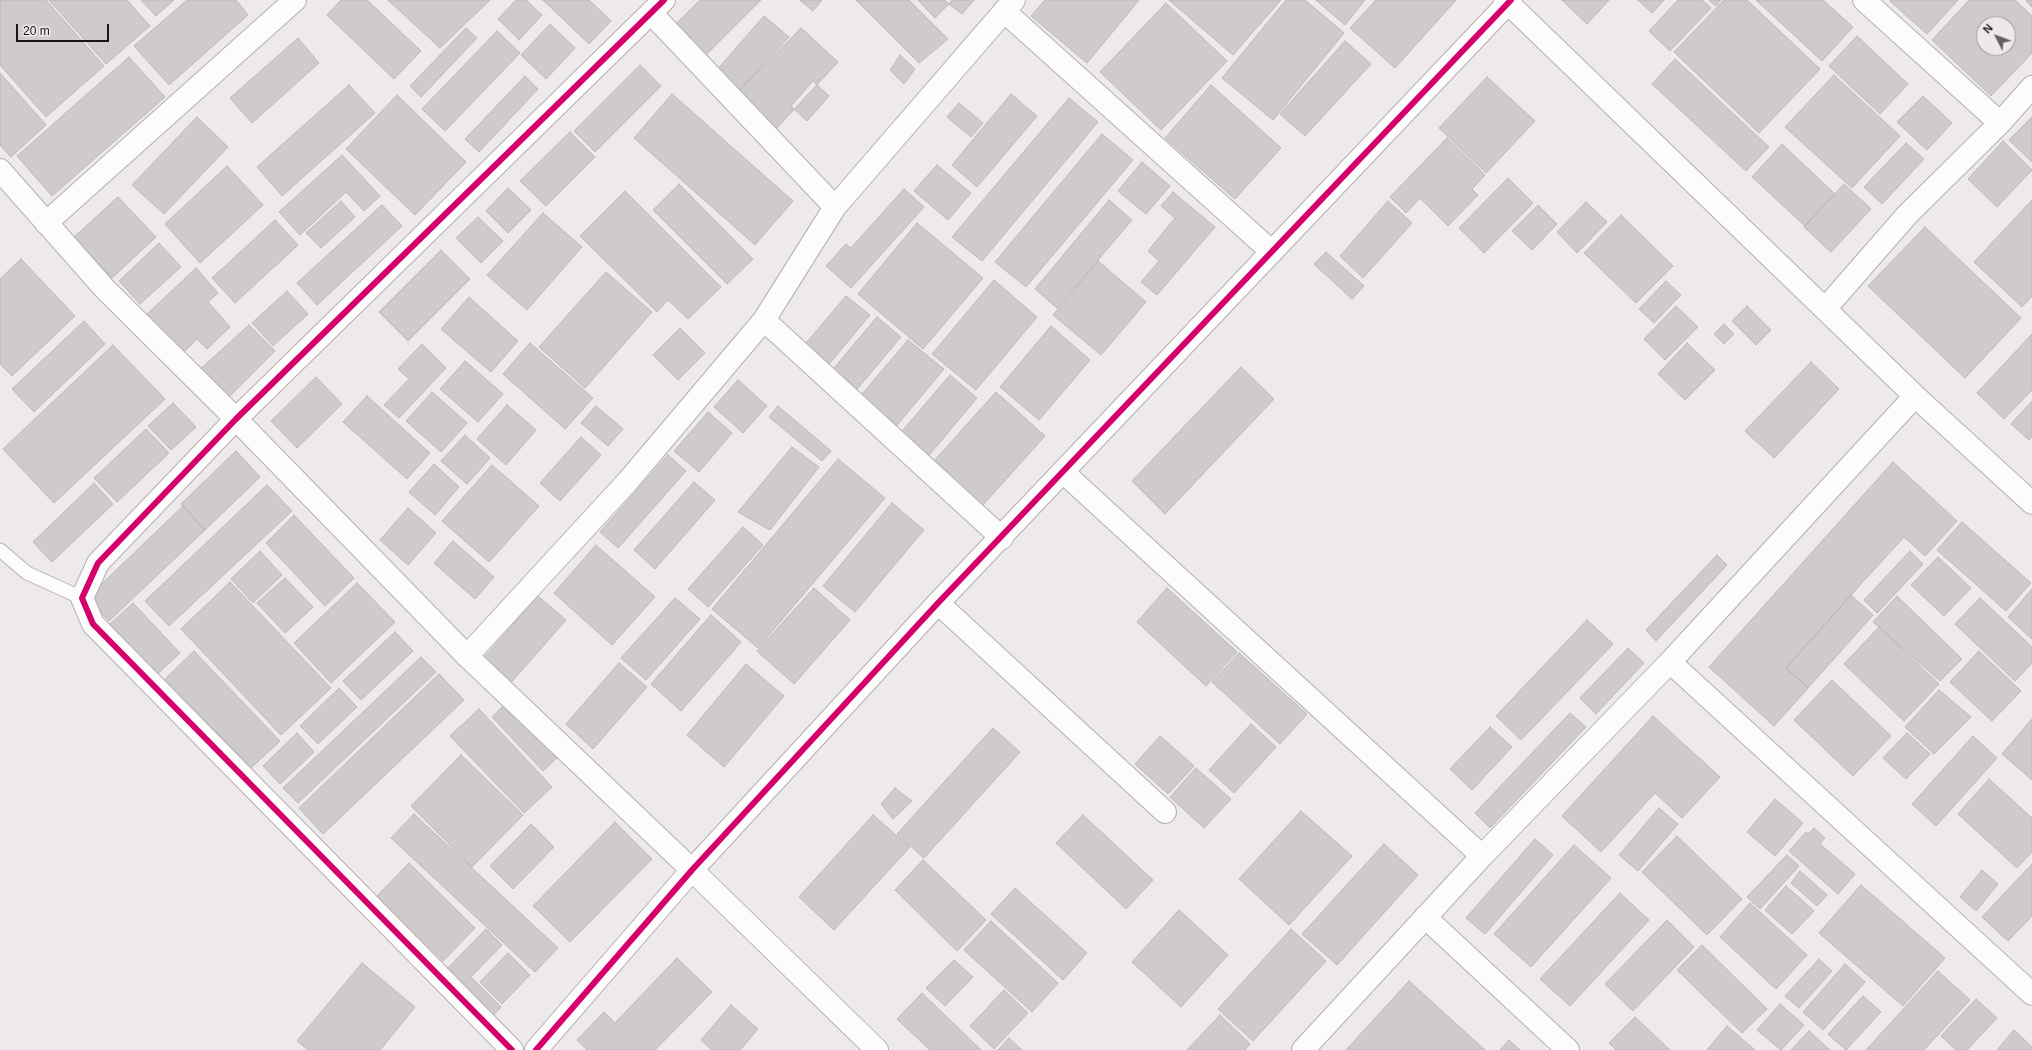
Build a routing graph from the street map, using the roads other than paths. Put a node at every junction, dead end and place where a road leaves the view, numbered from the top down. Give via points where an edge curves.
1 (295, 0) edge
2 (1864, 0) edge
3 (1508, 1) edge
4 (1009, 6) edge
5 (657, 7) edge
6 (2032, 87) edge
7 (2000, 123) junction
8 (0, 170) edge
9 (835, 207) junction
10 (46, 223) junction
11 (1272, 252) junction
12 (1825, 310) junction
13 (764, 320) junction
14 (1915, 396) junction
15 (236, 419) junction
16 (1063, 472) junction
17 (2032, 503) edge
18 (1002, 538) junction
19 (0, 550) edge
20 (82, 598) junction
21 (938, 603) junction
22 (467, 656) junction
23 (1670, 662) junction
24 (1165, 812) dead end
25 (1482, 856) junction
26 (692, 870) junction
27 (1425, 917) junction
28 (2032, 994) edge
29 (512, 1050) edge
30 (536, 1050) edge
31 (877, 1050) edge
32 (1303, 1050) edge
33 (1568, 1050) edge

1 - 10 street
2 - 7 street
3 - 11 street
3 - 12 street
4 - 9 street
4 - 11 street
5 - 9 street
5 - 15 street
6 - 7 street
7 - 12 street via 1907,215
8 - 10 street
9 - 13 street
10 - 15 street via 105,289
11 - 16 street
12 - 14 street
13 - 18 street
13 - 22 street via 628,481
14 - 17 street
14 - 23 street
15 - 20 street via 98,562
15 - 22 street
16 - 18 street
16 - 25 street
18 - 21 street
19 - 20 lane via 27,573
20 - 29 street via 93,624
21 - 24 street
21 - 26 street
22 - 26 street
23 - 25 street
23 - 28 street
25 - 27 street
26 - 30 street
26 - 31 street
27 - 32 street
27 - 33 street

